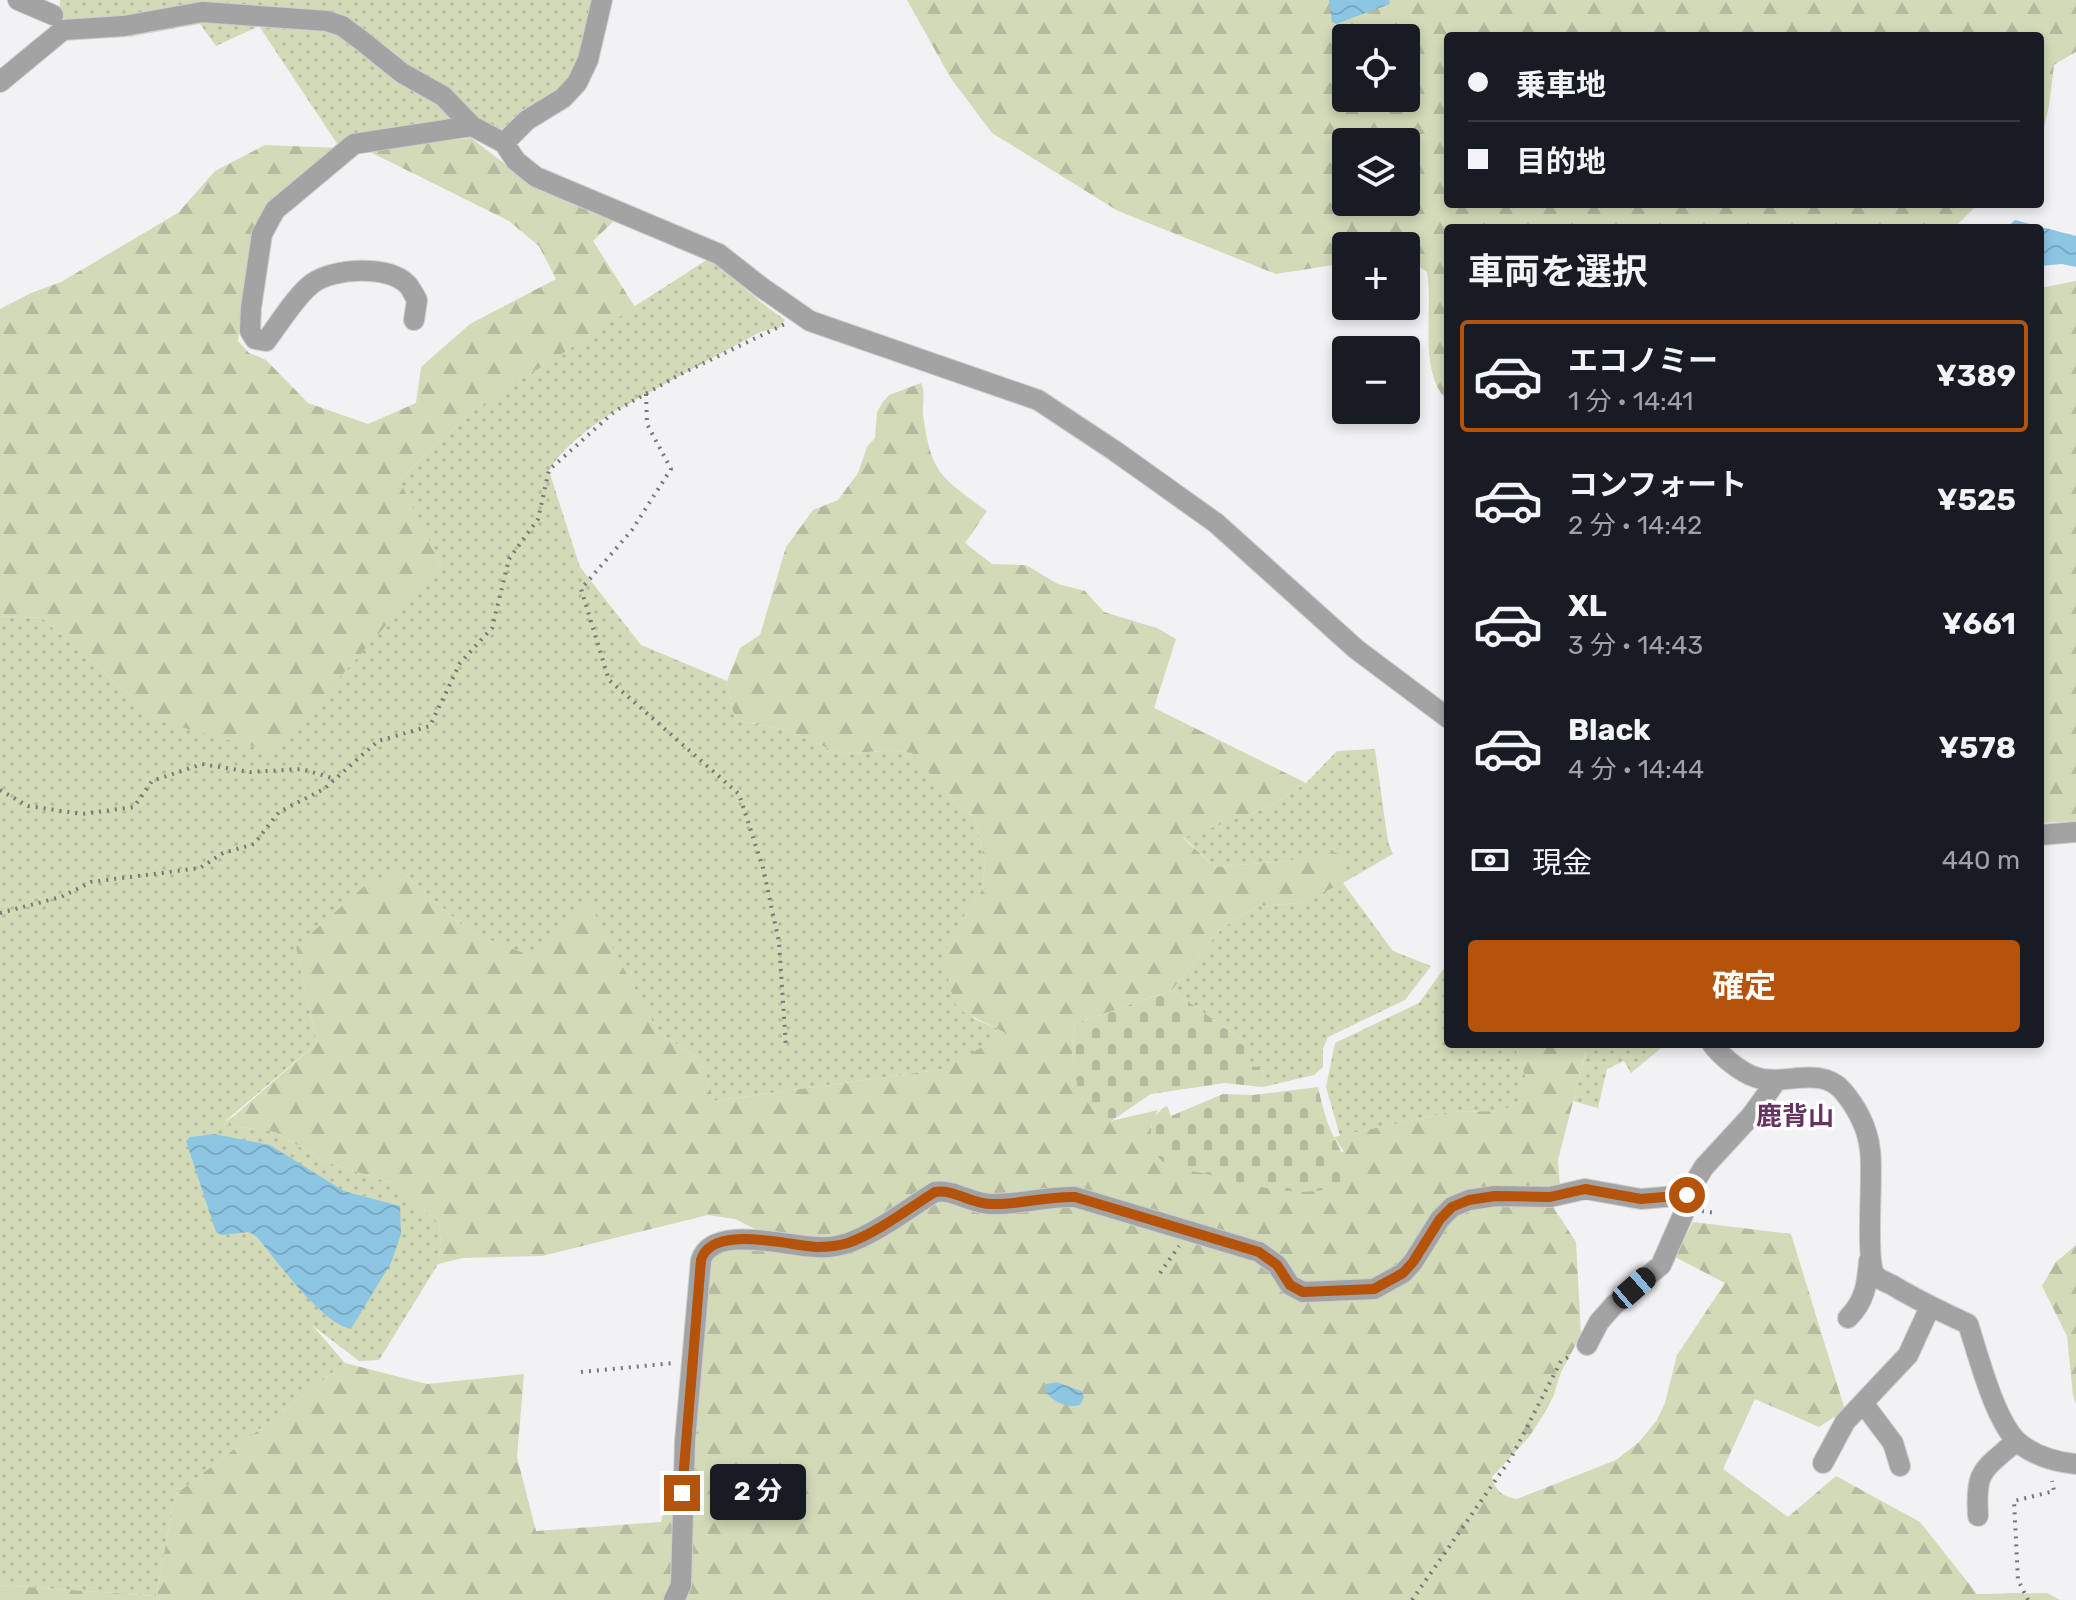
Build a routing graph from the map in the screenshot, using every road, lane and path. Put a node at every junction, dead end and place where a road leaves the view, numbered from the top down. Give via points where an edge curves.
1 (18, 0) edge
2 (602, 0) edge
3 (57, 15) edge
4 (0, 82) edge
5 (472, 126) junction
6 (504, 143) junction
7 (801, 315) junction
8 (414, 320) dead end
9 (646, 394) junction
10 (1444, 715) edge
11 (335, 779) junction
12 (0, 790) edge
13 (2076, 832) edge
14 (2044, 835) edge
15 (0, 913) edge
16 (786, 1047) dead end
17 (1716, 1048) edge
18 (1777, 1080) junction
19 (1687, 1195) junction
20 (1190, 1231) junction
21 (1869, 1261) junction
22 (1160, 1273) dead end
23 (1930, 1307) junction
24 (1848, 1318) dead end
25 (1587, 1345) joint
26 (692, 1361) junction
27 (581, 1372) dead end
28 (1863, 1403) junction
29 (2016, 1441) junction
30 (2050, 1459) junction
31 (1823, 1463) dead end
32 (2076, 1464) edge
33 (1900, 1466) dead end
34 (1978, 1516) dead end
35 (674, 1600) edge
36 (1412, 1600) edge
37 (2028, 1600) edge

1 - 3 street
2 - 6 street via 577,83
3 - 4 street
3 - 5 street via 124,26 202,12 327,21 443,96
5 - 6 street
5 - 8 street via 354,144 275,210 262,234 251,308 255,339 266,341 311,283 332,273 388,273 406,283 417,300
6 - 7 street via 536,177 719,254
7 - 9 path
7 - 10 street via 1038,400 1216,523 1356,649
9 - 11 path via 615,411 549,470 538,519 509,559 492,628 460,663 430,726 378,741
9 - 16 path via 647,424 671,469 632,530 581,589 609,680 739,794 779,942
11 - 12 path via 302,769 250,772 202,764 152,781 134,807 82,814 28,806
11 - 15 path via 279,812 254,844 223,853 200,868 91,882 61,897
13 - 14 street
17 - 18 street via 1755,1077
18 - 19 street
18 - 21 street via 1823,1077 1839,1086 1856,1107 1870,1147
19 - 20 street via 1641,1199 1585,1189 1550,1197 1469,1200 1440,1219 1413,1262 1391,1282 1374,1289 1311,1294 1290,1285 1277,1265 1259,1252
19 - 25 street via 1661,1265 1614,1305
20 - 22 path
20 - 26 street via 1075,1197 989,1204 946,1190 859,1238 834,1246 756,1239 717,1243 701,1260
21 - 23 street via 1876,1276
21 - 24 street via 1866,1290
23 - 28 street via 1908,1355
23 - 29 street via 1968,1324 1992,1395
25 - 36 path via 1561,1361 1511,1458
26 - 27 path
26 - 35 street via 681,1585
28 - 31 street via 1845,1422
28 - 33 street via 1893,1443
29 - 30 street
29 - 34 street via 1979,1477
30 - 32 street
30 - 37 path via 2054,1491 2014,1501 2018,1580

